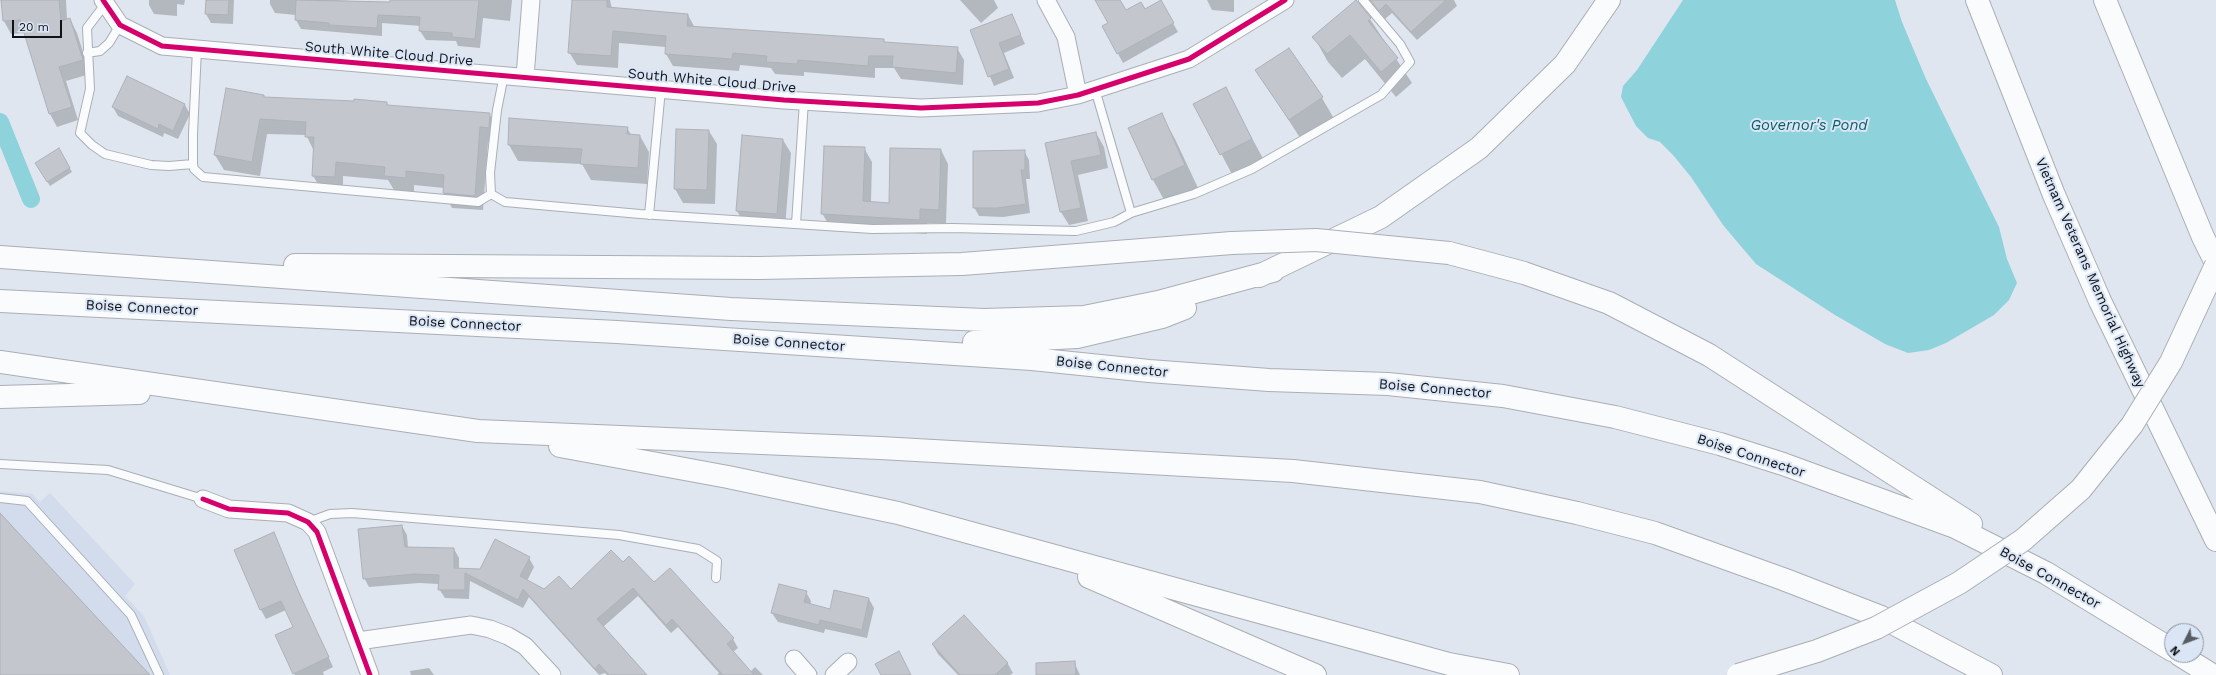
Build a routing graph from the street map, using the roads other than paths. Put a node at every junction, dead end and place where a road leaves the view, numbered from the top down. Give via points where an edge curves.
1 (531, 0) edge
2 (1046, 0) edge
3 (1285, 0) edge
4 (1363, 0) edge
5 (1609, 0) edge
6 (1977, 0) edge
7 (2105, 0) edge
8 (104, 2) edge
9 (120, 25) junction
10 (197, 49) junction
11 (87, 53) junction
12 (504, 76) junction
13 (524, 77) junction
14 (661, 89) junction
15 (1095, 89) junction
16 (1078, 95) junction
17 (804, 101) junction
18 (193, 164) junction
19 (491, 194) junction
20 (1131, 213) junction
21 (649, 215) junction
22 (796, 224) junction
23 (0, 257) edge
24 (44, 261) junction
25 (2216, 264) edge
26 (1273, 271) junction
27 (0, 301) edge
28 (796, 344) junction
29 (0, 362) edge
30 (193, 392) junction
31 (0, 398) edge
32 (478, 431) junction
33 (0, 464) edge
34 (0, 498) edge
35 (203, 500) joint
36 (308, 522) junction
37 (2216, 540) edge
38 (1015, 545) junction
39 (2046, 572) junction
40 (716, 578) dead end
41 (358, 641) junction
42 (2164, 645) edge
43 (794, 659) dead end
44 (848, 662) dead end
45 (2193, 663) edge
46 (158, 675) edge
47 (370, 675) edge
48 (552, 675) edge
49 (808, 675) edge
50 (834, 675) edge
51 (1315, 675) edge
52 (1508, 675) edge
53 (1738, 675) edge
54 (1991, 675) edge
55 (2212, 675) edge

1 - 13 street
2 - 16 street via 1066,37
3 - 15 street, South White Cloud Drive via 1189,59
4 - 20 lane via 1400,44 1410,62 1381,94 1252,169 1194,194
5 - 26 highway via 1565,64 1479,148 1381,217
6 - 37 highway, Vietnam Veterans Memorial Highway via 2054,195 2100,301
7 - 25 highway
8 - 9 street
8 - 11 lane via 87,28
9 - 10 street, South White Cloud Drive via 162,46
9 - 11 lane via 109,43 100,51
10 - 12 street, South White Cloud Drive
10 - 18 lane
11 - 18 lane via 90,89 80,133 106,154 151,164
12 - 13 street, South White Cloud Drive
12 - 19 lane via 497,110 490,173
13 - 14 street, South White Cloud Drive
14 - 17 street, South White Cloud Drive
14 - 21 lane
15 - 16 street, South White Cloud Drive
15 - 20 lane
16 - 17 street, South White Cloud Drive via 1038,102 920,108
17 - 22 lane
18 - 19 lane via 194,169 203,178 478,202
19 - 21 lane via 505,202
20 - 22 lane via 1114,222 1076,231 872,229
21 - 22 lane
23 - 24 highway
24 - 26 highway via 731,309 984,320 1084,317 1158,302
24 - 39 highway, bridge via 759,268 962,264 1232,243 1316,240 1449,253 1524,272 1609,303 1709,356
25 - 53 highway, bridge via 2171,362 2132,425 2081,489 2024,540 1959,583 1876,628 1817,651
26 - 28 highway via 1162,317 1077,337 995,342
27 - 28 highway, Boise Connector via 356,318
28 - 39 highway, Boise Connector via 1032,359 1269,380 1388,384 1503,396 1615,417 1720,444 1783,464 1954,527
29 - 30 highway
30 - 31 highway
30 - 32 highway
32 - 38 highway via 728,476 898,513
32 - 54 highway via 880,448 1293,470 1480,492 1655,533 1881,617
33 - 35 lane via 108,470
34 - 46 lane via 27,501 131,615
35 - 36 street via 229,509 288,513
36 - 40 lane via 330,514 352,513 619,535 698,549 717,561
36 - 41 street via 317,532
38 - 51 highway
38 - 52 highway via 1449,664
39 - 42 highway, Boise Connector
41 - 47 street
41 - 48 street via 471,625 490,629 525,646
43 - 49 street
44 - 50 street
45 - 55 highway

